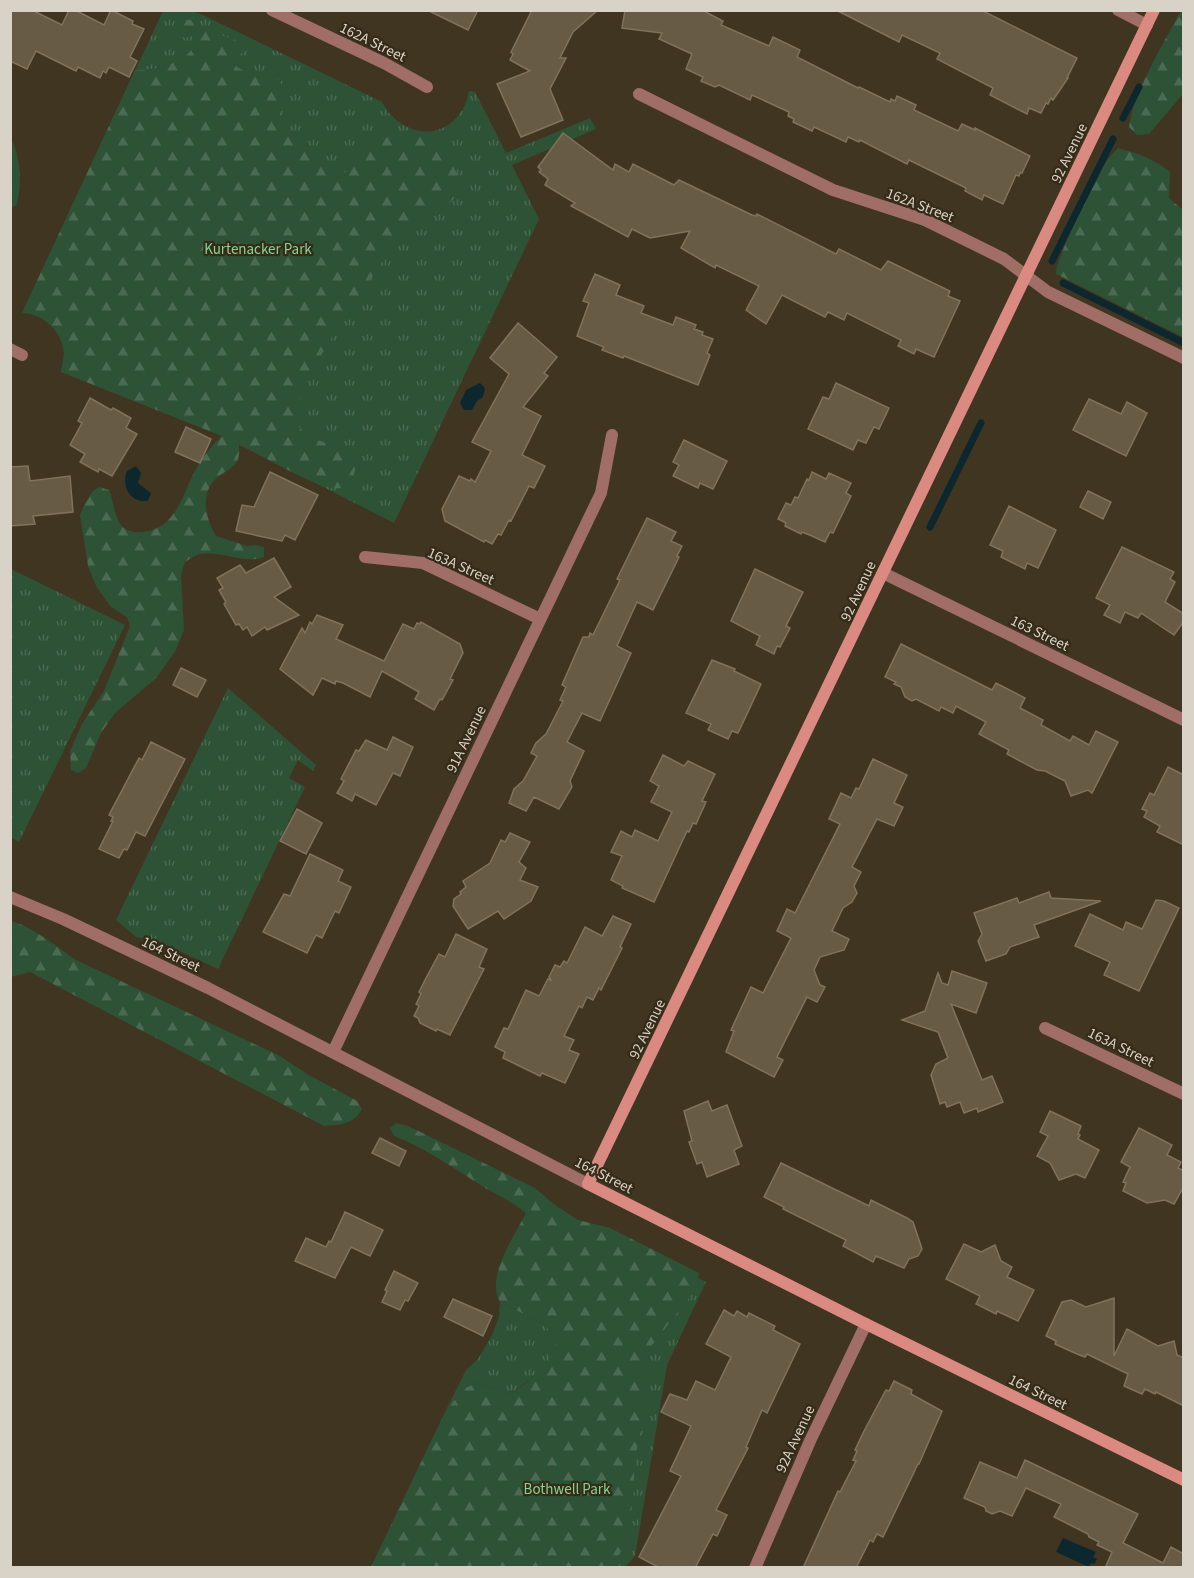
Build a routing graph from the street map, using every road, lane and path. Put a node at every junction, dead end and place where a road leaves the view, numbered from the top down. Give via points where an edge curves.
1 (272, 10) edge
2 (1118, 10) edge
3 (1154, 10) edge
4 (1147, 25) junction
5 (427, 87) dead end
6 (639, 94) dead end
7 (1026, 276) junction
8 (1184, 358) edge
9 (612, 435) dead end
10 (365, 557) dead end
11 (883, 573) junction
12 (540, 619) junction
13 (1184, 720) edge
14 (10, 897) edge
15 (1045, 1028) dead end
16 (333, 1052) junction
17 (1184, 1094) edge
18 (588, 1184) junction
19 (866, 1324) junction
20 (1184, 1480) edge
21 (755, 1568) edge

1 - 5 street, 162A Street
2 - 4 street
3 - 4 street, 92 Avenue
4 - 7 street, 92 Avenue
6 - 7 street, 162A Street via 833,190 925,220 1004,259
7 - 8 street, 162A Street via 1048,292
7 - 11 street, 92 Avenue
9 - 12 street, 91A Avenue via 601,493
10 - 12 street, 163A Street via 423,563
11 - 13 street, 163 Street
11 - 18 street, 92 Avenue
12 - 16 street, 91A Avenue
14 - 16 street, 164 Street via 63,919
15 - 17 street, 163A Street
16 - 18 street, 164 Street
18 - 19 street, 164 Street
19 - 20 street, 164 Street
19 - 21 street, 92A Avenue

